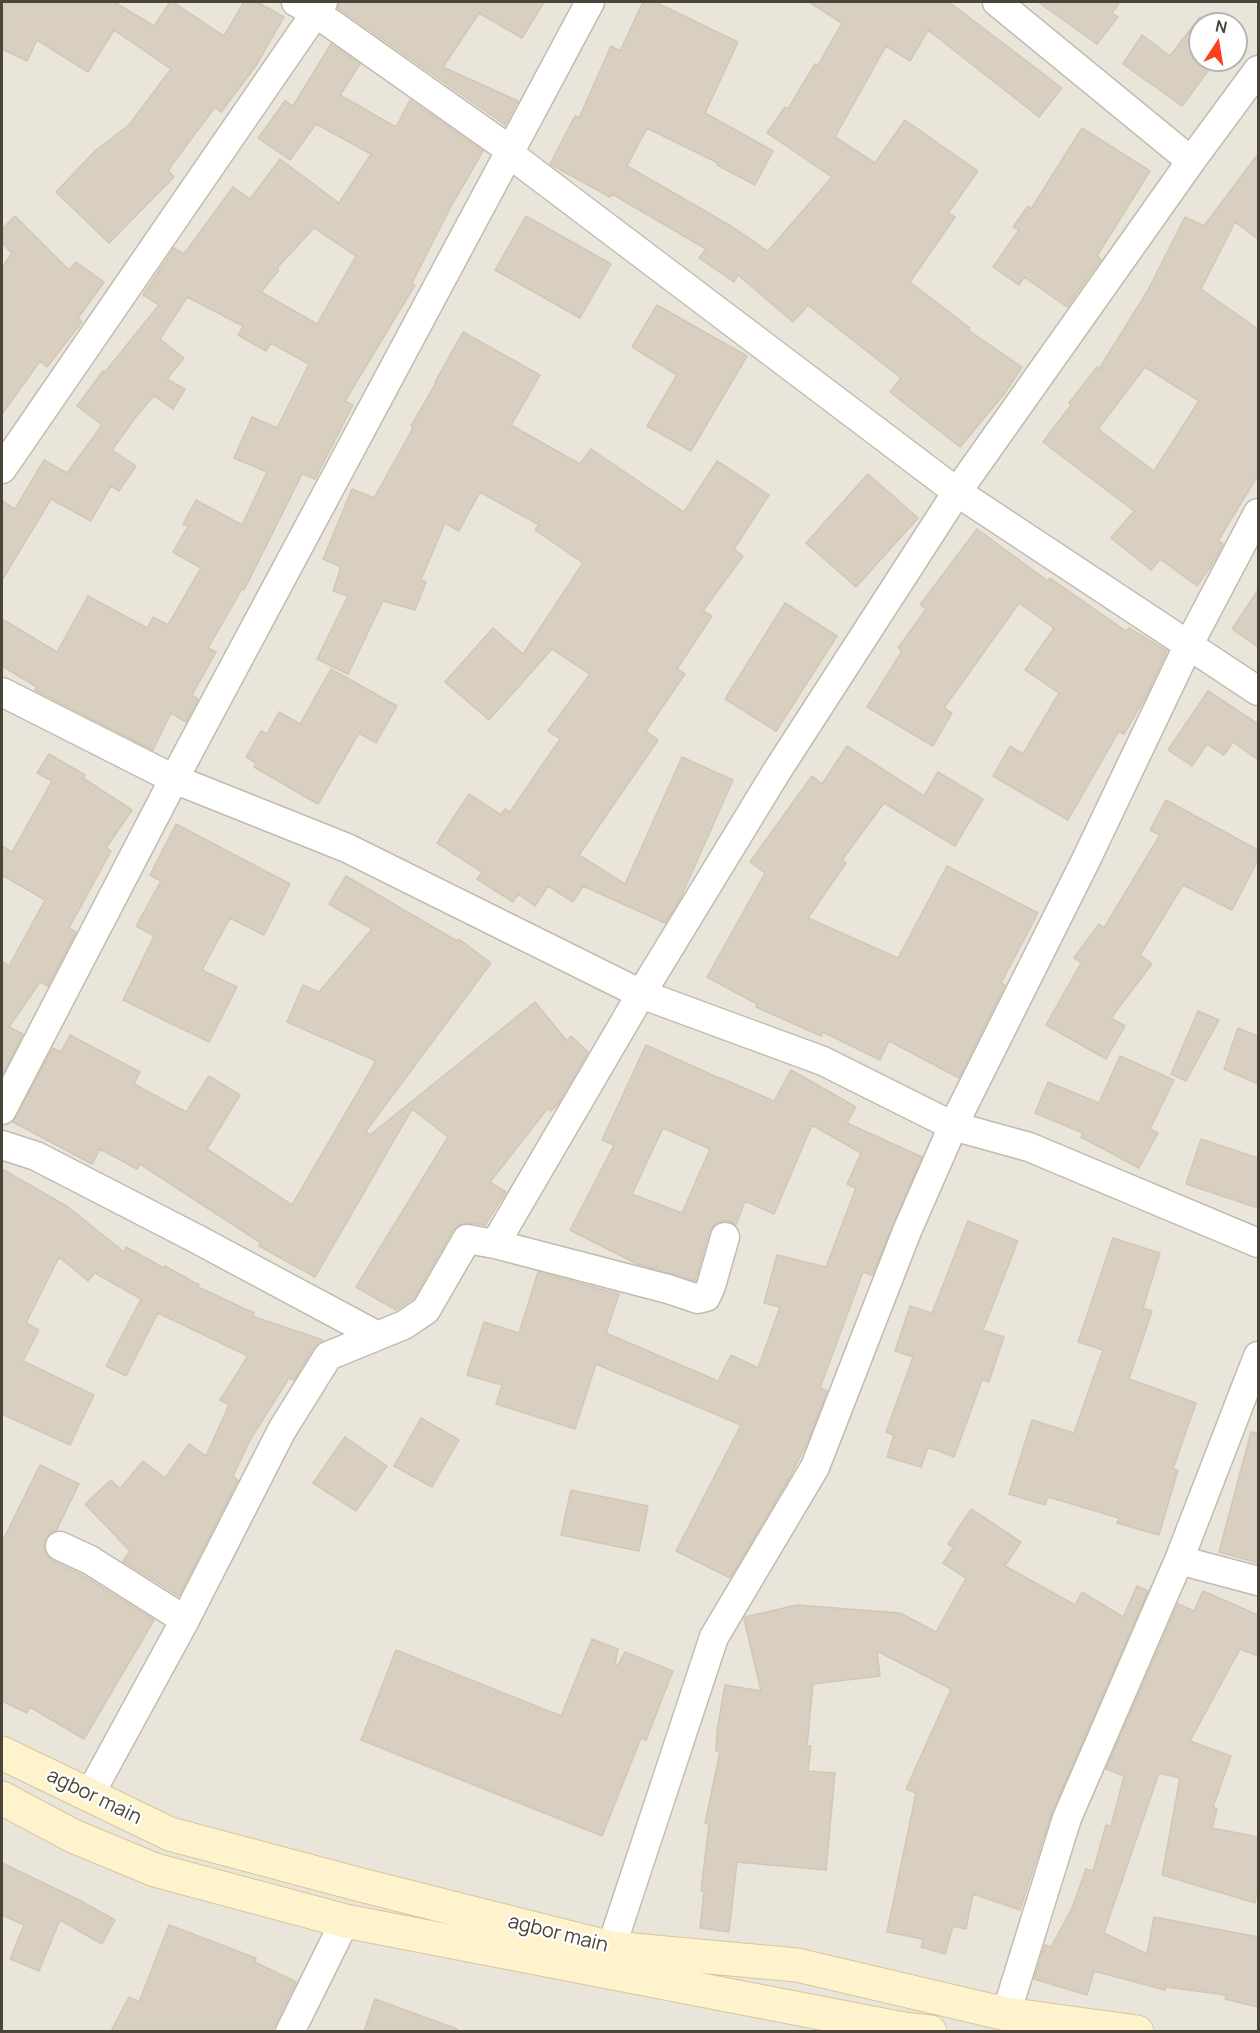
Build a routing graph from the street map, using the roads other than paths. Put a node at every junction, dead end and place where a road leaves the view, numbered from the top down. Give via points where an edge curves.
1 (590, 2) edge
2 (996, 2) edge
3 (312, 5) edge
4 (1258, 70) edge
5 (510, 150) junction
6 (1191, 162) junction
7 (4, 460) edge
8 (957, 492) junction
9 (1258, 513) edge
10 (1189, 644) junction
11 (1258, 691) edge
12 (2, 692) edge
13 (174, 779) junction
14 (641, 994) junction
15 (2, 1110) edge
16 (953, 1126) junction
17 (2, 1144) edge
18 (725, 1237) dead end
19 (1258, 1243) edge
20 (495, 1244) junction
21 (376, 1335) junction
22 (1258, 1356) edge
23 (60, 1546) dead end
24 (1179, 1560) junction
25 (1258, 1581) edge
26 (185, 1620) junction
27 (2, 1753) edge
28 (89, 1796) junction
29 (2, 1797) edge
30 (345, 1921) junction
31 (611, 1948) junction
32 (796, 1965) junction
33 (792, 2007) junction
34 (1006, 2014) junction
35 (912, 2030) edge
36 (290, 2031) edge
37 (1137, 2031) edge

1 - 5 street
2 - 6 street
3 - 5 street
3 - 7 street
4 - 6 street
5 - 8 street via 515,158
5 - 13 street
6 - 8 street
8 - 10 street
8 - 14 street via 777,771
9 - 10 street
10 - 11 street
10 - 16 street
12 - 13 street
13 - 14 street via 347,848
13 - 15 street
14 - 16 street via 824,1061
14 - 20 street
16 - 19 street via 1029,1147
16 - 31 street via 814,1467 714,1637
17 - 21 street via 36,1156
18 - 20 street via 706,1297 698,1299
20 - 21 street via 467,1239 426,1310 404,1325
21 - 26 street via 328,1356 282,1430
22 - 24 street
23 - 26 street via 90,1560
24 - 25 street
24 - 34 street via 1067,1818
26 - 28 street
27 - 28 main road, agbor main
28 - 31 main road, agbor main via 170,1834
29 - 30 main road, agbor main via 73,1836 154,1870
30 - 33 main road, agbor main
30 - 36 street
31 - 32 main road, agbor main
32 - 33 main road via 790,1989
32 - 34 main road, agbor main
33 - 35 main road, agbor main
34 - 37 main road, agbor main

